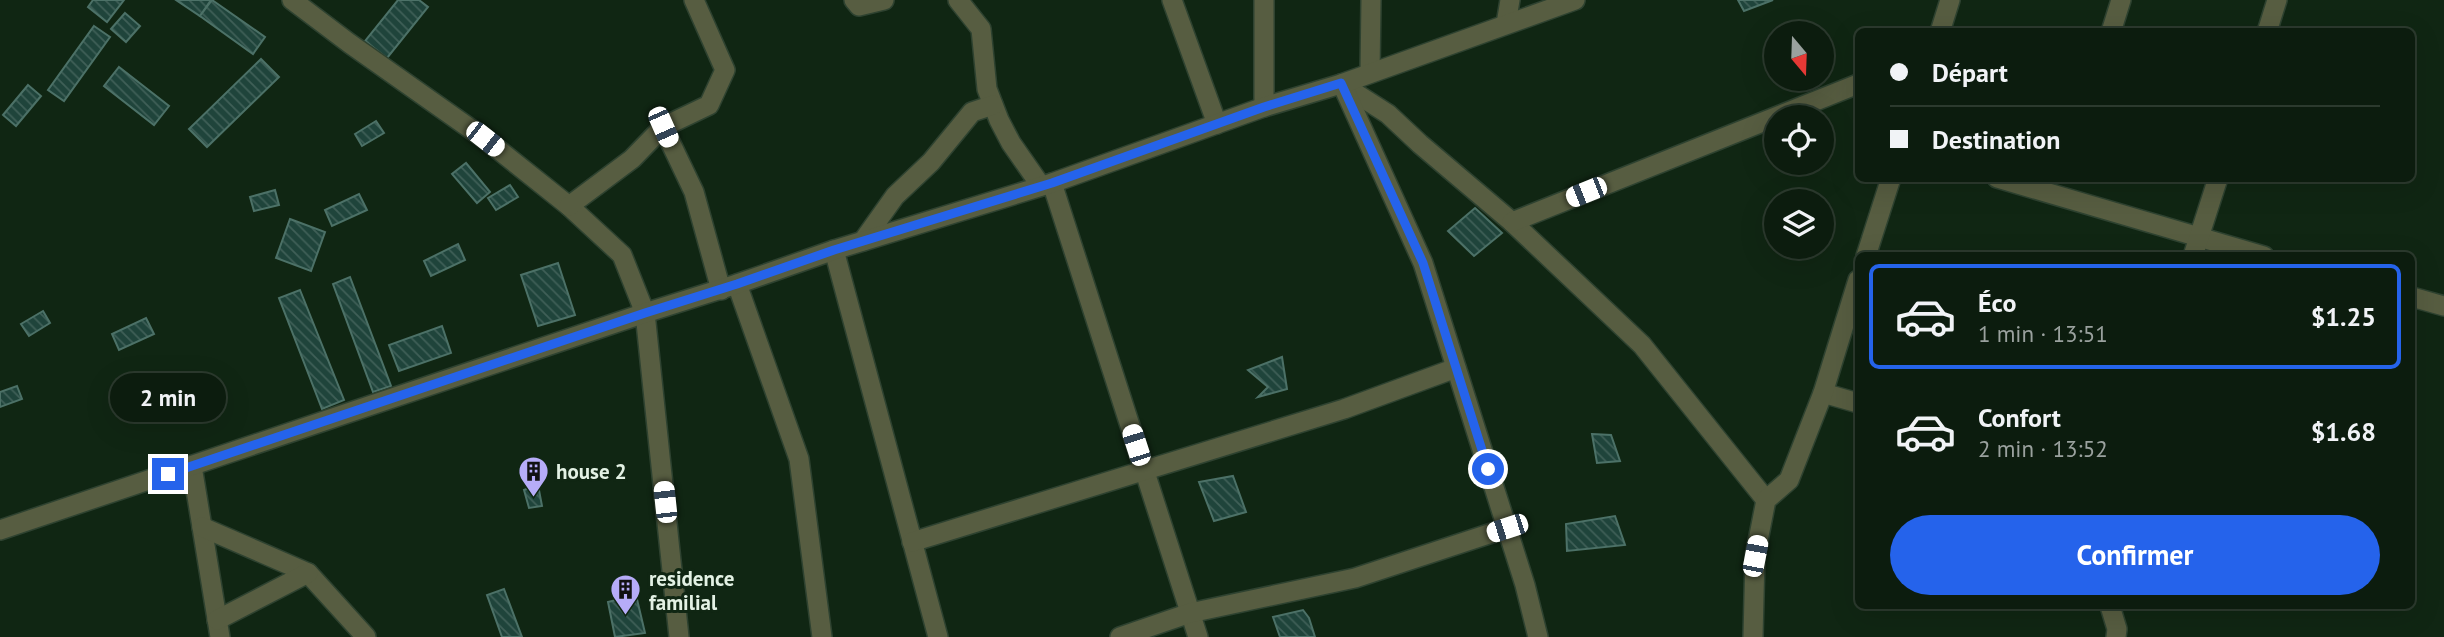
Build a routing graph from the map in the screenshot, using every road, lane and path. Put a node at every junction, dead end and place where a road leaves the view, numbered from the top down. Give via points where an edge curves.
1 (292, 0) edge
2 (694, 0) edge
3 (854, 0) edge
4 (884, 0) edge
5 (958, 0) edge
6 (1172, 0) edge
7 (1264, 0) edge
8 (1371, 0) edge
9 (1510, 0) edge
10 (1575, 0) edge
11 (1950, 0) edge
12 (2121, 0) edge
13 (2277, 0) edge
14 (1506, 24) junction
15 (1941, 28) edge
16 (2111, 28) edge
17 (2268, 28) edge
18 (1370, 73) junction
19 (1341, 83) junction
20 (1855, 85) edge
21 (993, 105) junction
22 (1264, 107) junction
23 (1217, 124) junction
24 (663, 127) junction
25 (1890, 182) edge
26 (2024, 182) edge
27 (2217, 182) edge
28 (1047, 184) junction
29 (2057, 187) edge
30 (569, 206) junction
31 (1512, 222) junction
32 (863, 241) junction
33 (2196, 246) edge
34 (834, 250) junction
35 (1867, 252) edge
36 (2237, 252) edge
37 (729, 287) junction
38 (1855, 290) edge
39 (2415, 298) edge
40 (2444, 306) edge
41 (645, 313) junction
42 (1456, 368) junction
43 (1823, 393) junction
44 (1855, 402) edge
45 (192, 466) junction
46 (1144, 471) junction
47 (1766, 500) junction
48 (201, 527) junction
49 (1507, 528) junction
50 (0, 530) edge
51 (912, 542) junction
52 (307, 573) junction
53 (2111, 609) edge
54 (1190, 613) junction
55 (218, 629) edge
56 (366, 637) edge
57 (679, 637) edge
58 (822, 637) edge
59 (937, 637) edge
60 (1120, 637) edge
61 (1198, 637) edge
62 (1538, 637) edge
63 (1753, 637) edge
64 (2116, 637) edge

1 - 30 street via 485,139
2 - 24 street via 725,70 709,105
3 - 4 street via 859,6
5 - 21 street via 981,29 986,89
6 - 23 street
7 - 22 street
8 - 18 street
9 - 14 street
10 - 14 street
11 - 15 street
12 - 16 street
13 - 17 street
14 - 18 street
18 - 19 street
19 - 22 street
19 - 31 street via 1388,114
19 - 42 street via 1423,263
20 - 31 street
21 - 28 street via 1011,143
21 - 32 street via 972,112 931,162 895,196
22 - 23 street
23 - 28 street
24 - 30 street via 632,159
24 - 37 street via 694,192
25 - 35 street
26 - 29 street
27 - 33 street
28 - 32 street
28 - 46 street
29 - 33 street
30 - 41 street via 622,255
31 - 47 street via 1642,345
32 - 34 street
33 - 36 street
34 - 37 street
34 - 51 street
37 - 41 street
37 - 58 street via 799,459
38 - 43 street
39 - 40 street
41 - 45 street
41 - 57 street
42 - 46 street via 1343,410
42 - 49 street
43 - 44 street
43 - 47 street via 1789,480
45 - 48 street
45 - 50 street
46 - 51 street
46 - 54 street
47 - 63 street via 1755,556
48 - 52 street
48 - 55 street
49 - 54 street via 1355,578
49 - 62 street
51 - 59 street
52 - 55 street
52 - 56 street
53 - 64 street
54 - 60 street
54 - 61 street

